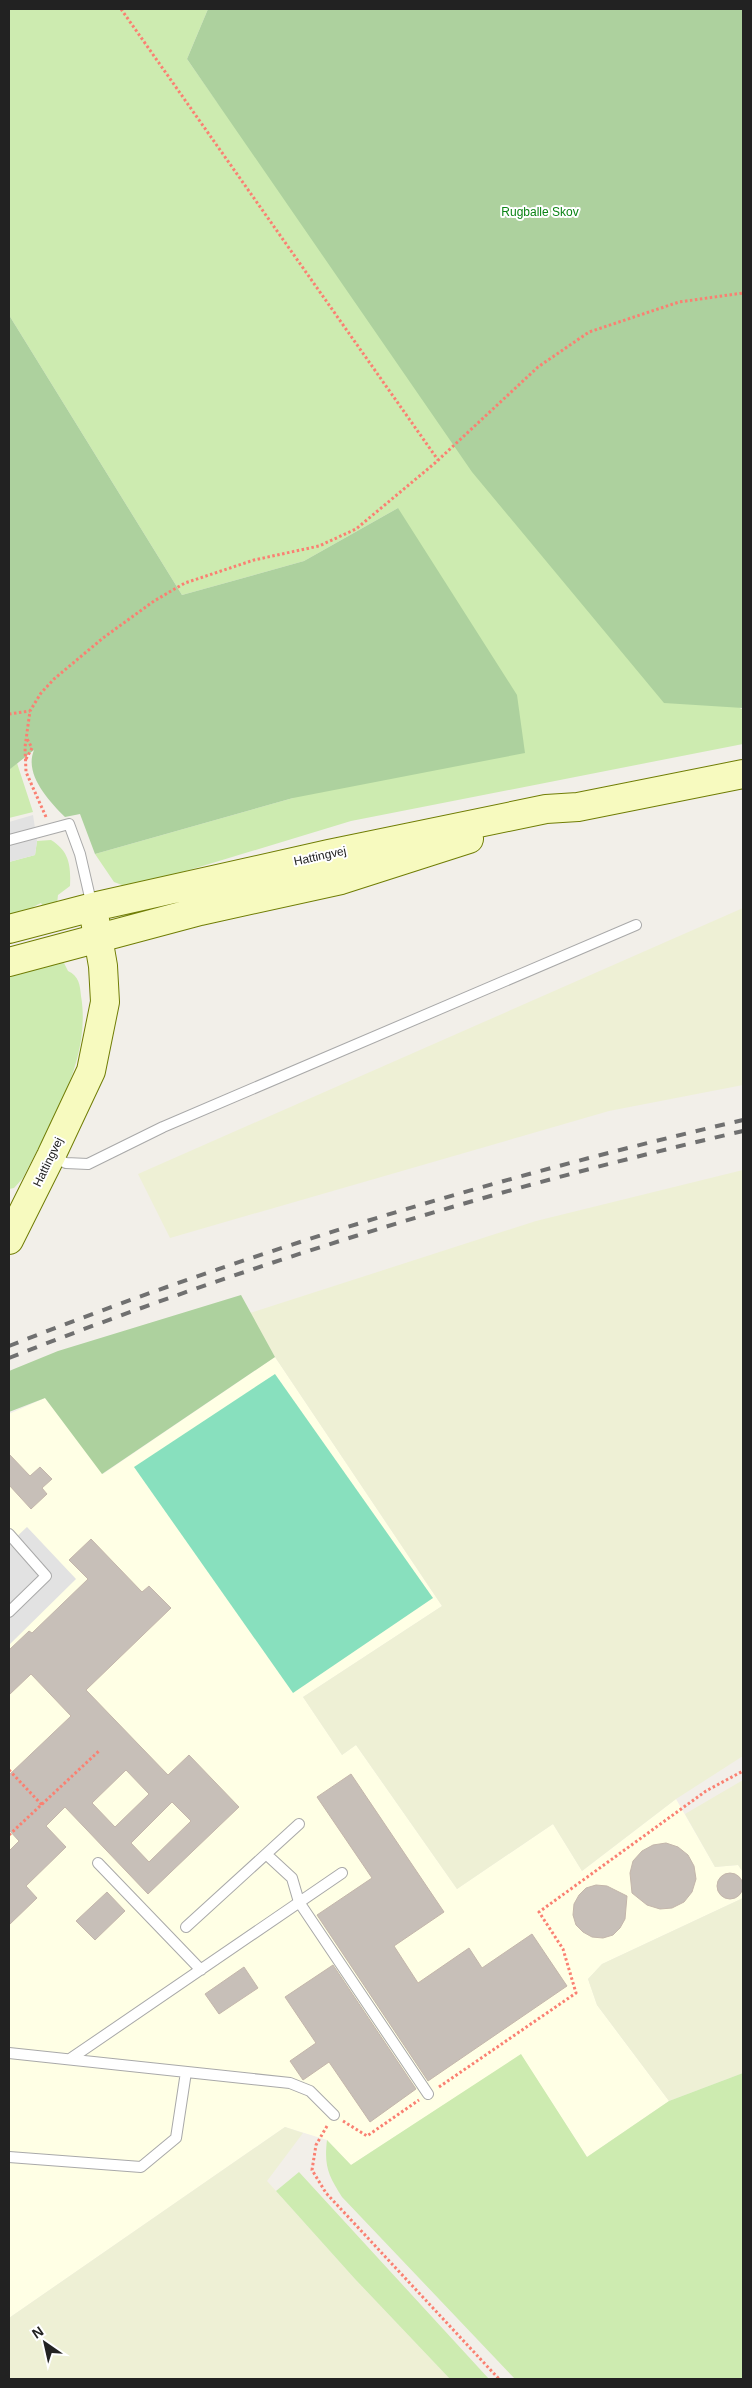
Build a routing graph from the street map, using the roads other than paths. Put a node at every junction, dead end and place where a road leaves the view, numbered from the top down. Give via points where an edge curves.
1 (743, 774) edge
2 (578, 807) junction
3 (9, 840) edge
4 (329, 854) junction
5 (93, 907) junction
6 (636, 925) dead end
7 (9, 929) edge
8 (99, 937) junction
9 (9, 962) edge
10 (52, 1156) junction
11 (16, 1207) edge
12 (9, 1240) edge
13 (9, 1534) edge
14 (9, 1612) edge
15 (300, 1824) dead end
16 (266, 1854) junction
17 (98, 1863) dead end
18 (342, 1873) dead end
19 (299, 1902) junction
20 (186, 1927) dead end
21 (201, 1970) junction
22 (9, 2053) edge
23 (70, 2059) junction
24 (186, 2072) junction
25 (428, 2094) road end
26 (334, 2115) road end
27 (9, 2157) edge

1 - 2 street, Hattingvej
2 - 4 street, Hattingvej via 546,809
2 - 8 street, Hattingvej via 341,880
3 - 5 lane via 68,824 80,854
4 - 5 street, Hattingvej
4 - 8 street via 268,878 117,915 107,921
5 - 7 street
5 - 8 street, Hattingvej
6 - 10 lane via 163,1127 88,1164 66,1163
8 - 9 street, Hattingvej
8 - 10 street, Hattingvej via 105,1002 91,1071
10 - 11 street, Hattingvej
11 - 12 street, Hattingvej
13 - 14 lane via 46,1576
15 - 16 lane
16 - 19 lane via 292,1878
16 - 20 lane
17 - 21 lane
18 - 19 lane
19 - 21 lane
19 - 25 lane
21 - 23 lane
22 - 23 lane
23 - 24 lane
24 - 26 lane via 290,2083 310,2091
24 - 27 lane via 176,2138 141,2167

